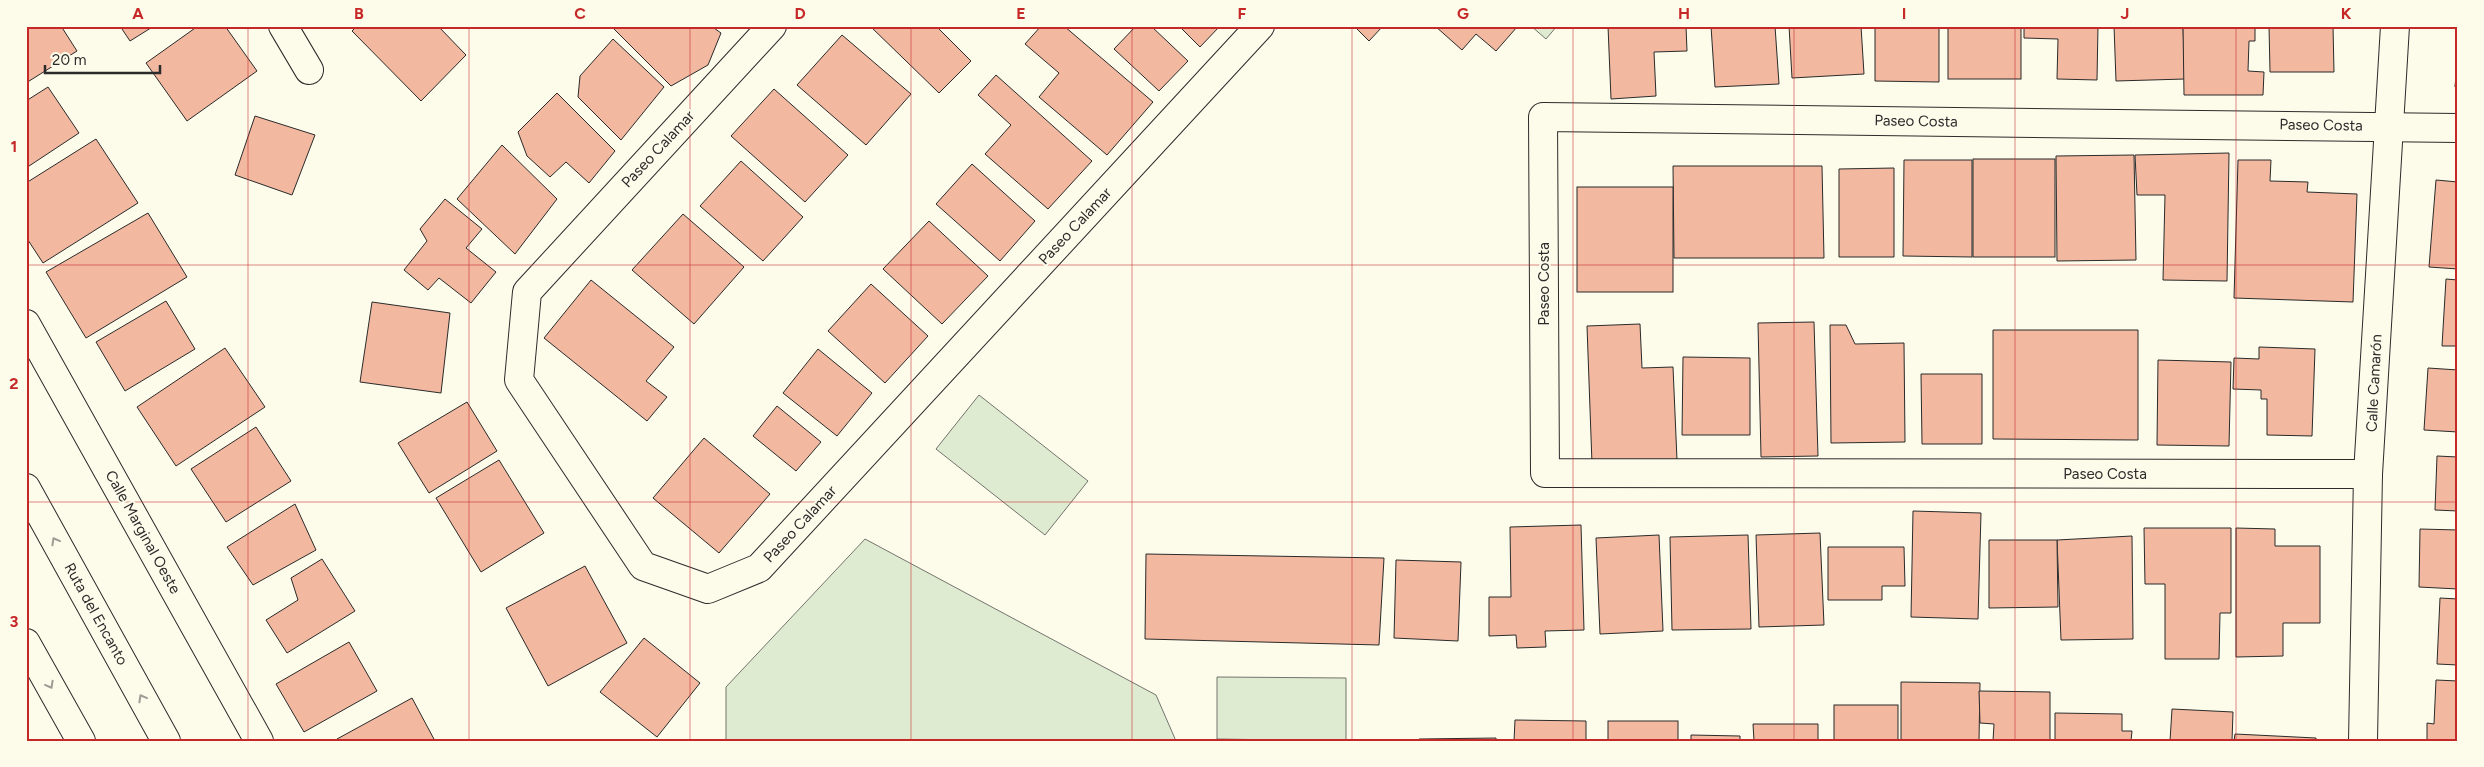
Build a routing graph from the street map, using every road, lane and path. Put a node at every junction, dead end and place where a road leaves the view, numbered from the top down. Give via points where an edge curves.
1 (772, 26) edge
2 (1260, 26) edge
3 (2395, 26) edge
4 (287, 28) edge
5 (309, 70) dead end
6 (2389, 126) junction
7 (2458, 128) edge
8 (26, 324) edge
9 (2368, 474) junction
10 (26, 488) edge
11 (26, 643) edge
12 (81, 741) edge
13 (166, 741) edge
14 (259, 741) edge
15 (2363, 741) edge

1 - 2 street, Paseo Calamar via 527,292 519,380 643,566 708,589 759,568
3 - 6 street, Calle Camarón
4 - 5 street
6 - 7 street
6 - 9 street, Calle Camarón
6 - 9 street, Paseo Costa via 1543,116 1545,473
8 - 14 street, Calle Marginal Oeste
9 - 15 street, Calle Camarón
13 -> 10 street, Ruta del Encanto
11 -> 12 street

